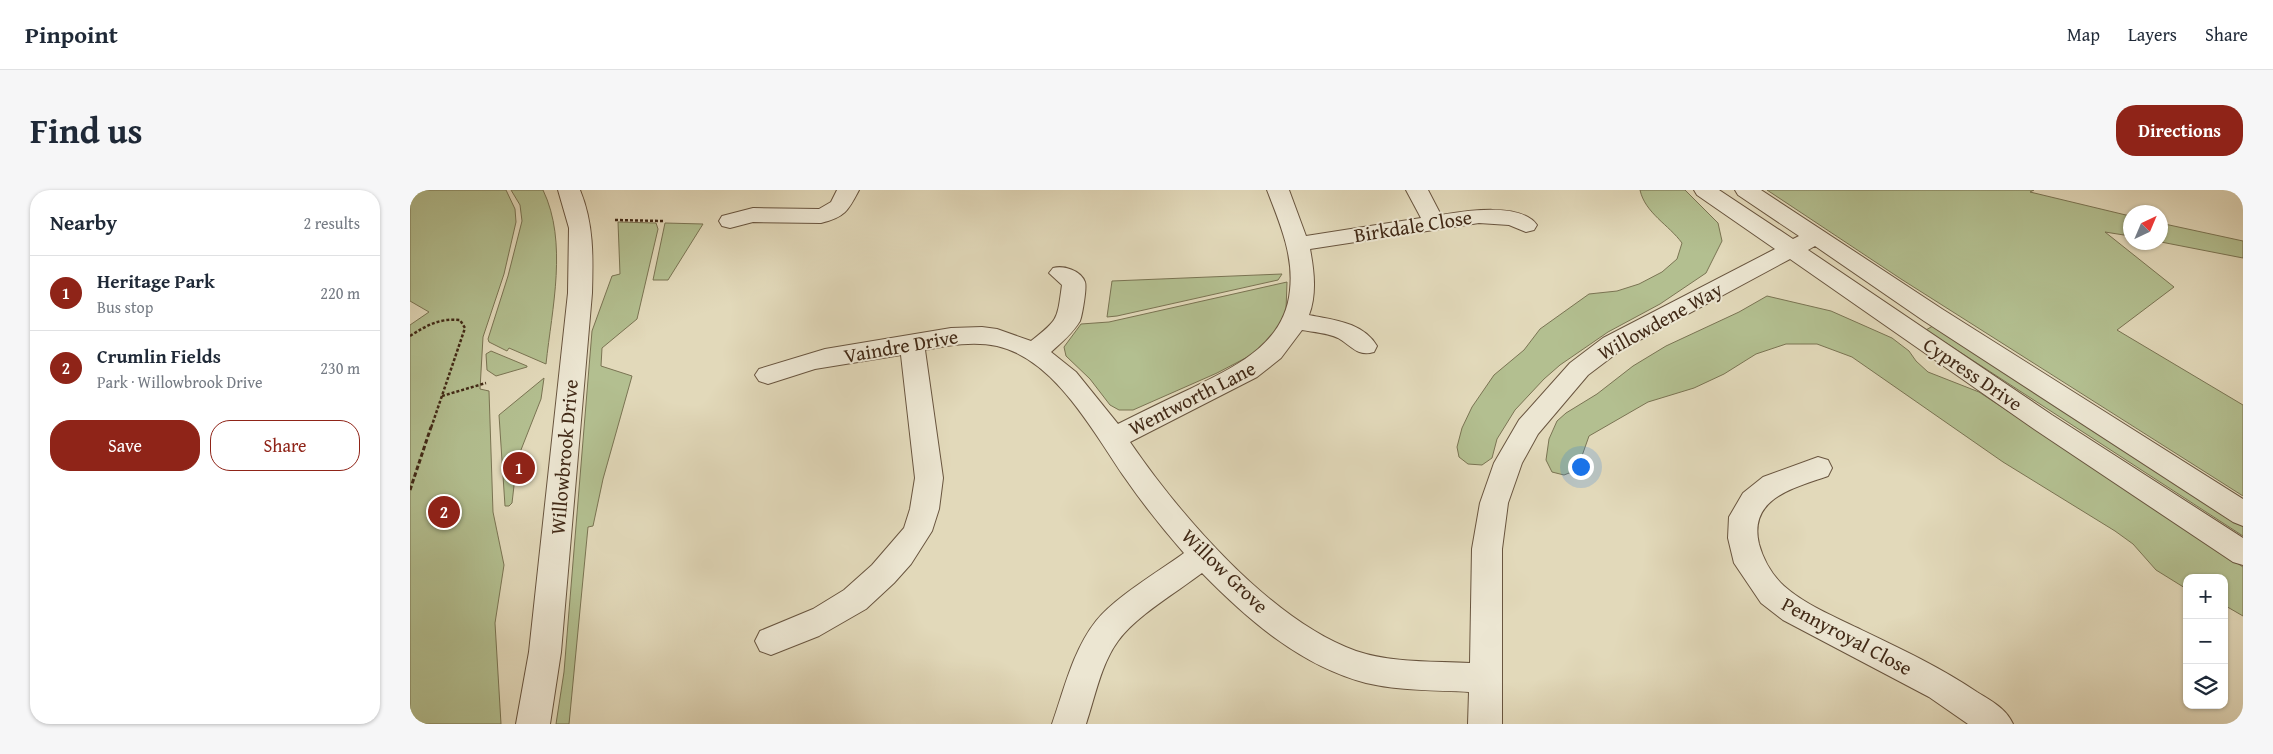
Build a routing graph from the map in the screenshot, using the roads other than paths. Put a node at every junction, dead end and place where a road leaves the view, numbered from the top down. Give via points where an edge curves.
1 (569, 190) edge
2 (848, 190) edge
3 (1278, 190) edge
4 (1417, 190) edge
5 (1705, 190) edge
6 (1746, 190) edge
7 (730, 221) dead end
8 (1434, 222) junction
9 (1526, 225) dead end
10 (1815, 238) junction
11 (1298, 244) junction
12 (1791, 250) junction
13 (1061, 273) dead end
14 (1296, 320) junction
15 (912, 344) junction
16 (1366, 346) dead end
17 (1033, 353) junction
18 (768, 375) dead end
19 (1114, 438) junction
20 (1818, 468) dead end
21 (2243, 514) edge
22 (2243, 553) edge
23 (1204, 555) junction
24 (771, 641) dead end
25 (1484, 678) junction
26 (533, 724) edge
27 (1069, 724) edge
28 (1485, 724) edge
29 (1996, 724) edge

1 - 26 street, Willowbrook Drive via 579,216 582,246 580,292 545,652
2 - 7 street via 840,206 821,216 753,215
3 - 11 street, Wentworth Lane
4 - 8 street
5 - 12 street, Cypress Drive
6 - 10 street, Cypress Drive
8 - 9 street, Birkdale Close via 1495,216
8 - 11 street, Birkdale Close
10 - 12 street, Willowdene Way
10 - 21 street, Cypress Drive
11 - 14 street, Wentworth Lane via 1302,300
12 - 22 street, Cypress Drive via 2043,422
12 - 25 street, Willowdene Way via 1612,344 1579,369 1528,427 1508,463 1494,503 1487,549
13 - 17 street via 1074,283 1069,318 1061,330
14 - 16 street via 1346,331
14 - 19 street, Wentworth Lane via 1268,358 1248,371
15 - 17 street, Vaindre Drive via 957,335 976,335 1014,342
15 - 18 street, Vaindre Drive via 805,362
15 - 24 street via 928,478 927,500 919,529 879,581 849,605 810,628
17 - 19 street, Willow Grove via 1071,383
19 - 23 street, Willow Grove via 1134,470
20 - 29 street, Pennyroyal Close via 1773,485 1753,501 1744,517 1743,538 1749,563 1772,594 1794,612 1941,686
23 - 25 street, Willow Grove via 1287,629 1316,650 1353,665 1387,672
23 - 27 street via 1124,614 1107,631 1094,652
25 - 28 street, Willowdene Way

